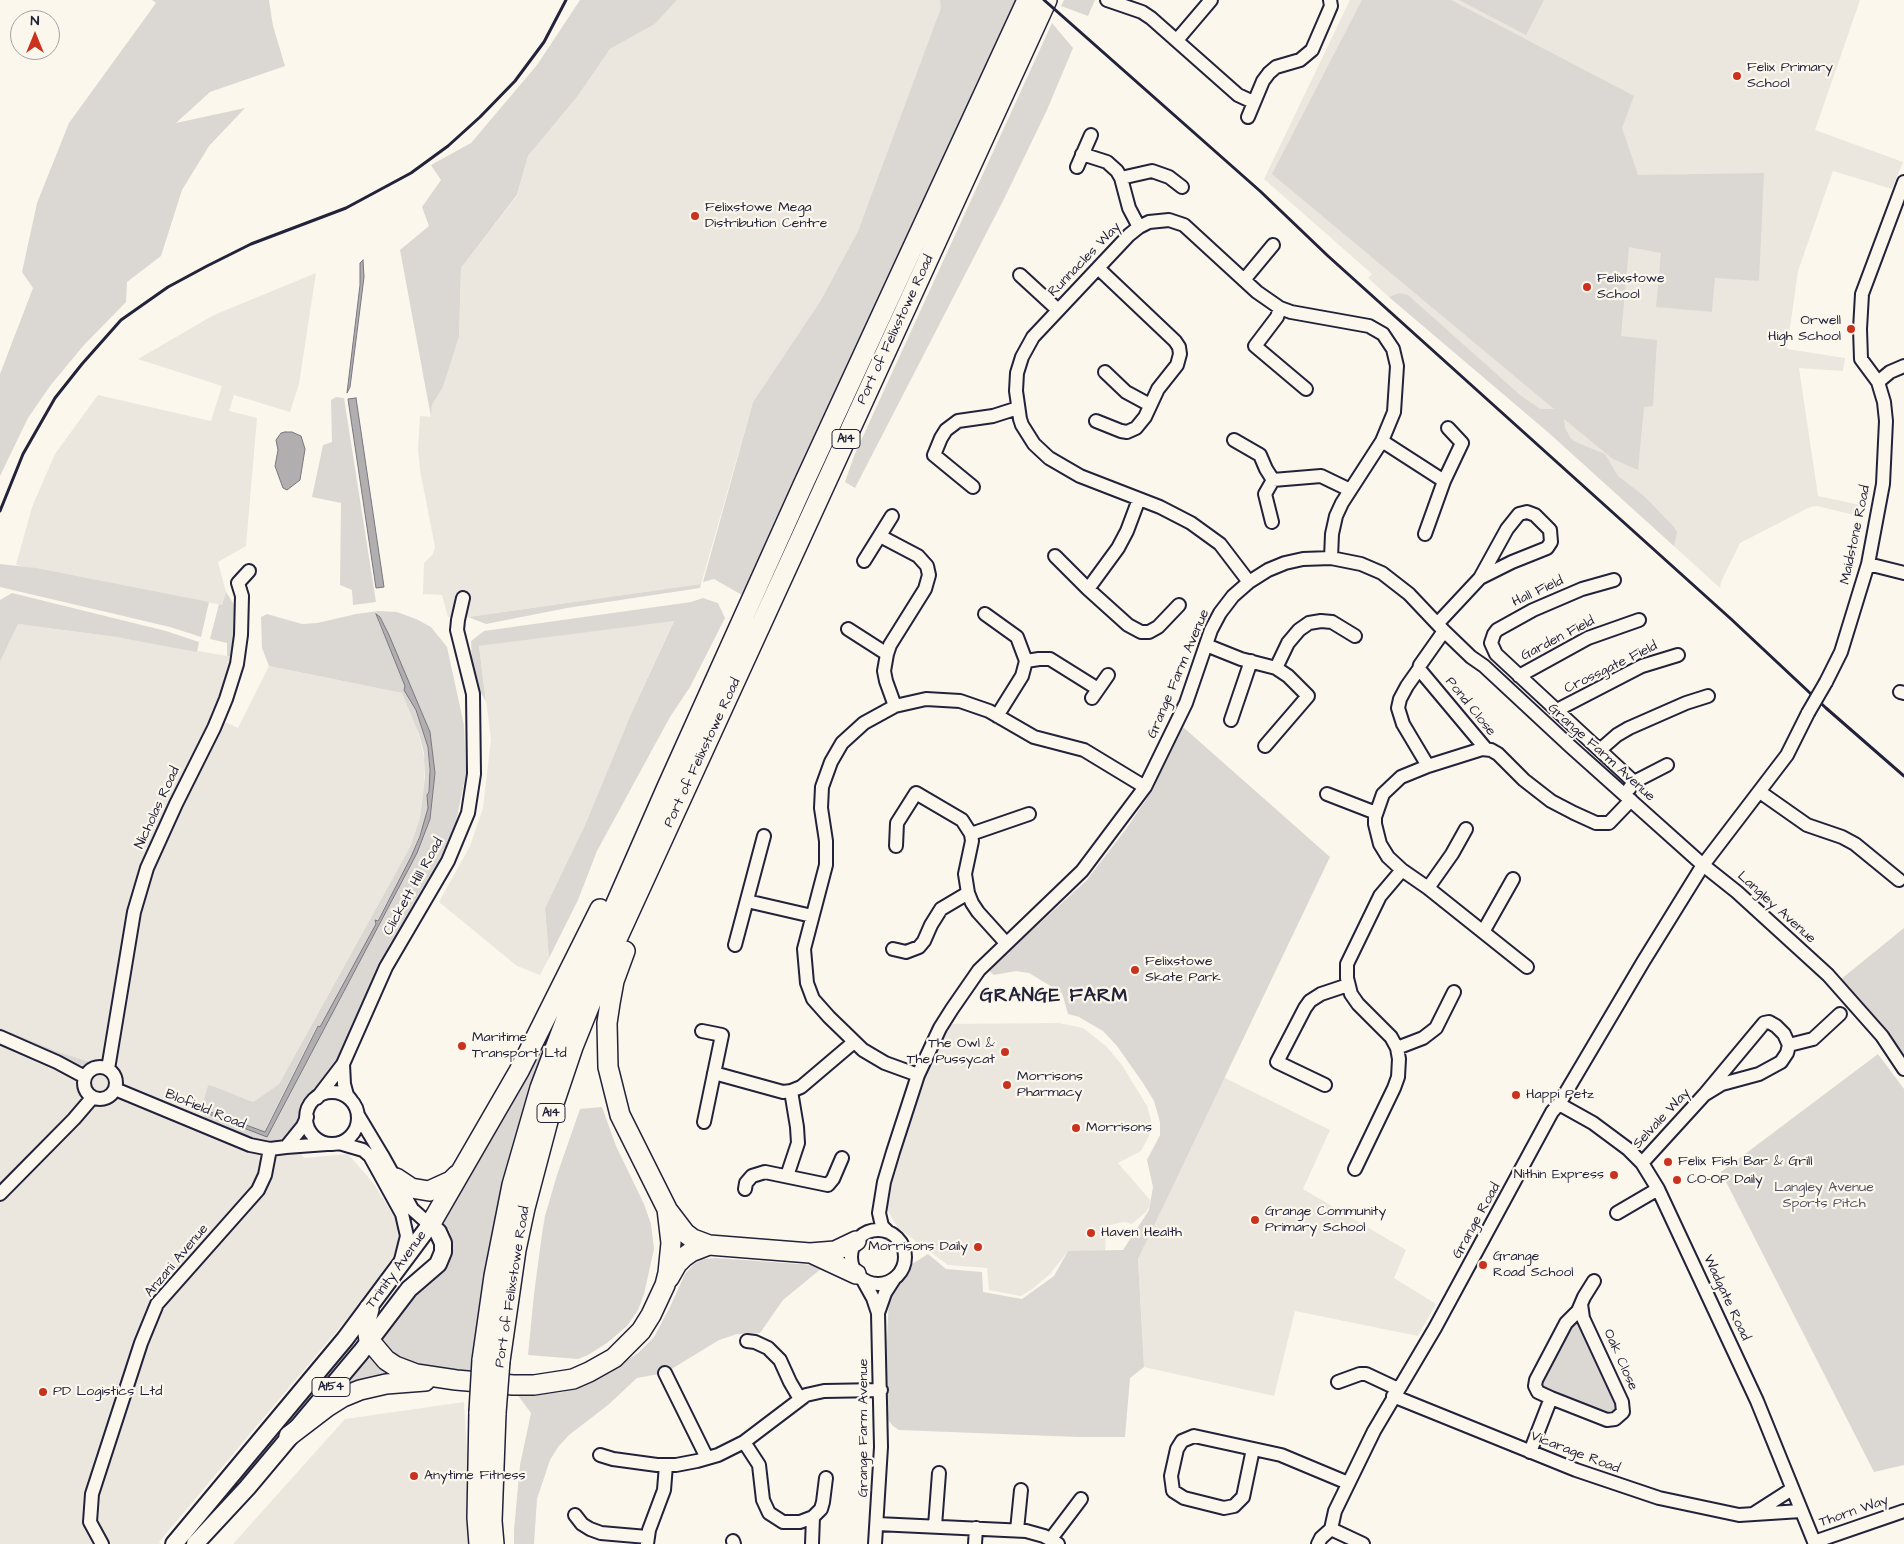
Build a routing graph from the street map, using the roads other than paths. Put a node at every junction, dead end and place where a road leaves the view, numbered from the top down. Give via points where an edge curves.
1 (1027, 0) edge
2 (1047, 0) edge
3 (1107, 0) edge
4 (1211, 0) edge
5 (1330, 0) edge
6 (1131, 4) edge
7 (1177, 40) junction
8 (1253, 102) junction
9 (1248, 117) dead end
10 (1091, 136) dead end
11 (1082, 154) junction
12 (1076, 167) dead end
13 (1121, 178) junction
14 (1904, 182) edge
15 (1182, 187) dead end
16 (1139, 227) junction
17 (1274, 245) dead end
18 (1098, 268) junction
19 (1020, 275) dead end
20 (1244, 280) junction
21 (1280, 308) junction
22 (1058, 310) junction
23 (1904, 366) edge
24 (1105, 372) dead end
25 (1878, 382) junction
26 (1306, 389) dead end
27 (1150, 405) junction
28 (1018, 408) junction
29 (1096, 421) dead end
30 (1448, 428) dead end
31 (1234, 440) dead end
32 (1382, 441) junction
33 (1273, 480) junction
34 (1444, 481) junction
35 (973, 488) dead end
36 (1350, 490) junction
37 (1139, 499) junction
38 (892, 516) dead end
39 (1272, 522) dead end
40 (1425, 534) dead end
41 (880, 536) junction
42 (1056, 556) dead end
43 (1331, 558) junction
44 (864, 561) dead end
45 (1868, 564) junction
46 (250, 571) dead end
47 (1904, 573) edge
48 (1480, 578) junction
49 (1614, 580) dead end
50 (1249, 582) junction
51 (1088, 588) junction
52 (463, 598) dead end
53 (1179, 605) dead end
54 (985, 614) dead end
55 (1639, 620) dead end
56 (1441, 627) junction
57 (848, 629) dead end
58 (1355, 636) dead end
59 (1206, 645) junction
60 (1494, 652) junction
61 (886, 654) junction
62 (1678, 655) dead end
63 (1026, 661) junction
64 (1251, 661) junction
65 (1484, 666) junction
66 (1276, 668) junction
67 (1419, 669) junction
68 (1108, 675) dead end
69 (1519, 676) junction
70 (1708, 696) dead end
71 (895, 706) junction
72 (1557, 710) junction
73 (997, 716) junction
74 (1231, 720) dead end
75 (1265, 746) dead end
76 (1486, 749) junction
77 (1600, 749) junction
78 (1667, 765) dead end
79 (1428, 766) junction
80 (1634, 782) junction
81 (667, 787) junction
82 (1145, 787) junction
83 (1760, 792) junction
84 (1327, 794) dead end
85 (1628, 797) junction
86 (1376, 813) junction
87 (1028, 814) dead end
88 (1466, 829) dead end
89 (971, 834) junction
90 (764, 836) dead end
91 (896, 846) dead end
92 (1703, 865) junction
93 (1402, 870) junction
94 (646, 878) junction
95 (1513, 879) dead end
96 (1899, 880) dead end
97 (1428, 888) junction
98 (968, 892) junction
99 (747, 901) junction
100 (812, 916) junction
101 (1483, 932) junction
102 (1006, 943) junction
103 (735, 945) dead end
104 (893, 949) dead end
105 (1527, 967) dead end
106 (1348, 985) junction
107 (1454, 992) dead end
108 (1840, 1014) dead end
109 (702, 1031) dead end
110 (0, 1037) edge
111 (854, 1042) junction
112 (1789, 1045) junction
113 (1397, 1048) junction
114 (343, 1064) junction
115 (108, 1069) junction
116 (1904, 1069) edge
117 (714, 1073) junction
118 (918, 1075) junction
119 (85, 1077) junction
120 (1325, 1085) dead end
121 (115, 1089) junction
122 (791, 1091) junction
123 (1704, 1095) junction
124 (92, 1098) junction
125 (317, 1098) junction
126 (1559, 1104) junction
127 (356, 1110) junction
128 (306, 1117) junction
129 (704, 1122) dead end
130 (336, 1143) junction
131 (286, 1147) junction
132 (270, 1149) junction
133 (842, 1158) dead end
134 (1642, 1163) junction
135 (1355, 1169) dead end
136 (460, 1171) junction
137 (787, 1176) junction
138 (396, 1178) junction
139 (745, 1189) dead end
140 (1658, 1189) junction
141 (0, 1194) edge
142 (667, 1209) junction
143 (879, 1213) junction
144 (1617, 1213) dead end
145 (430, 1225) junction
146 (888, 1232) junction
147 (859, 1238) junction
148 (709, 1245) junction
149 (810, 1253) junction
150 (400, 1265) junction
151 (860, 1277) junction
152 (896, 1277) junction
153 (1594, 1281) dead end
154 (665, 1285) junction
155 (1580, 1304) junction
156 (369, 1309) junction
157 (878, 1313) junction
158 (369, 1340) junction
159 (747, 1340) dead end
160 (491, 1360) junction
161 (666, 1373) dead end
162 (456, 1380) junction
163 (1338, 1382) dead end
164 (881, 1390) junction
165 (1396, 1392) junction
166 (1551, 1398) junction
167 (800, 1399) junction
168 (488, 1413) junction
169 (289, 1436) junction
170 (744, 1442) junction
171 (1253, 1449) junction
172 (1530, 1452) junction
173 (600, 1455) dead end
174 (707, 1458) junction
175 (666, 1465) junction
176 (939, 1473) dead end
177 (826, 1478) dead end
178 (1348, 1484) junction
179 (1792, 1489) junction
180 (1021, 1490) dead end
181 (1081, 1499) dead end
182 (1801, 1511) junction
183 (1904, 1511) edge
184 (575, 1515) dead end
185 (1751, 1515) junction
186 (813, 1517) junction
187 (877, 1524) junction
188 (935, 1526) junction
189 (976, 1528) junction
190 (1331, 1529) junction
191 (1017, 1530) junction
192 (647, 1540) edge
193 (1054, 1542) edge
194 (1814, 1543) edge
195 (102, 1544) edge
196 (174, 1544) edge
197 (195, 1544) edge
198 (479, 1544) edge
199 (494, 1544) edge
200 (812, 1544) edge
201 (875, 1544) edge
202 (976, 1544) edge
203 (1318, 1544) edge
204 (1363, 1544) edge

1 - 81 highway, Port of Felixstowe Road / A14
2 - 94 highway, Port of Felixstowe Road / A14
3 - 6 street
4 - 7 street
5 - 8 street via 1312,50 1300,60 1276,67 1269,73
6 - 7 street
7 - 8 street via 1238,95
8 - 9 street
10 - 11 street
11 - 12 street
11 - 13 street via 1107,162
13 - 15 street via 1152,171 1169,176
13 - 16 street via 1129,208
14 - 25 street, Maidstone Road via 1862,294 1861,359
16 - 18 street, Runnacles Way
16 - 20 street, Runnacles Way via 1162,220 1184,225
17 - 20 street
18 - 22 street, Runnacles Way
18 - 27 street via 1179,347 1177,365 1162,382
19 - 22 street
20 - 21 street, Runnacles Way
21 - 26 street via 1255,346
21 - 32 street, Runnacles Way via 1369,326 1388,340 1396,357 1397,386 1394,412
22 - 28 street, Runnacles Way via 1033,336 1022,357 1017,381
23 - 25 street
24 - 27 street via 1126,392
25 - 45 street, Maidstone Road via 1884,402 1886,443 1883,484
27 - 29 street via 1141,423 1131,430 1122,431
28 - 35 street via 958,422 941,438 934,455
28 - 37 street, Runnacles Way via 1022,425 1034,444 1049,458 1080,476
30 - 34 street via 1462,443
31 - 33 street via 1260,455
32 - 34 street
32 - 36 street, Runnacles Way
33 - 36 street via 1321,476
33 - 39 street via 1266,494
34 - 40 street
36 - 43 street, Runnacles Way via 1334,525
37 - 50 street, Runnacles Way via 1180,516 1208,534
37 - 51 street via 1118,548
38 - 41 street
41 - 44 street
41 - 61 street via 918,556 927,566 929,576 925,589
42 - 51 street
43 - 50 street, Grange Farm Avenue via 1285,563
43 - 56 street, Grange Farm Avenue via 1354,562 1382,573 1410,594
45 - 47 street
45 - 83 street, Maidstone Road, bridge via 1842,652 1787,755
46 - 115 street, Nicholas Road via 238,584 242,596 241,636 237,664 226,699 147,868 134,912
48 - 48 street via 1519,514 1531,513 1548,526 1552,538 1550,546
48 - 56 street
49 - 60 street, Hall Field via 1564,595 1503,626 1492,639
50 - 59 street, Grange Farm Avenue via 1220,613
51 - 53 street via 1128,625 1141,632 1158,627
52 - 114 street, Clickett Hill Road via 457,630 473,704 474,774 468,813 448,861 386,967
54 - 63 street via 1017,637
55 - 69 street, Garden Field via 1588,638
56 - 65 street, Grange Farm Avenue
56 - 67 street
57 - 61 street
58 - 66 street via 1332,622 1309,623 1288,643
59 - 64 street
59 - 82 street, Grange Farm Avenue via 1186,703
60 - 65 street
60 - 69 street, Grange Farm Avenue
61 - 71 street via 884,670
62 - 72 street, Crossgate Field via 1630,672
63 - 68 street via 1050,660 1095,694
63 - 73 street via 1022,676
64 - 66 street
64 - 74 street
65 - 85 street, Grange Farm Avenue
66 - 75 street via 1308,696
67 - 76 street, Pond Close
67 - 79 street via 1407,686 1398,708 1403,724
69 - 72 street, Grange Farm Avenue
70 - 77 street via 1635,725
71 - 73 street via 926,699 953,700
71 - 100 street via 850,734 827,769 821,797 826,865
72 - 77 street, Grange Farm Avenue
73 - 82 street via 1034,738 1090,753
76 - 79 street, Pond Close
76 - 85 street via 1498,754 1551,801 1596,823 1609,823
77 - 80 street, Grange Farm Avenue
78 - 80 street
79 - 86 street, Pond Close via 1392,784 1383,794
80 - 85 street
81 - 136 highway via 635,839 519,1071
81 - 160 highway, Port of Felixstowe Road / A14 via 571,1006 540,1088 510,1194 494,1276
82 - 102 street, Grange Farm Avenue via 1082,871
83 - 92 street, Maidstone Road
83 - 96 street via 1807,825 1854,844
84 - 86 street
85 - 92 street, Grange Farm Avenue
86 - 93 street via 1380,844
87 - 89 street
88 - 97 street
89 - 91 street via 962,820 916,793 897,823
89 - 98 street via 972,849 965,874
90 - 99 street
92 - 116 street, Langley Avenue via 1828,975 1882,1036
92 - 126 street, Grange Road
93 - 97 street
93 - 106 street via 1383,891 1350,954
94 - 142 highway via 614,981 607,1023 608,1067 620,1115
94 - 160 highway, Port of Felixstowe Road / A14 via 572,1047 548,1121
95 - 101 street
97 - 101 street
98 - 102 street via 972,904
98 - 104 street via 941,909 919,947 906,952
99 - 100 street
99 - 103 street
100 - 111 street via 804,949 807,983 813,999
101 - 105 street
102 - 118 street, Grange Farm Avenue via 962,993 940,1028
106 - 113 street via 1354,998
106 - 120 street via 1310,1001 1277,1062
107 - 113 street via 1436,1028 1423,1038
108 - 112 street via 1813,1039
109 - 117 street via 722,1035
110 - 119 street
111 - 118 street via 874,1057
111 - 122 street via 801,1087
112 - 123 street, Selvale Way via 1785,1058 1771,1068 1722,1084
112 - 123 street, Selvale Way via 1776,1026 1764,1023
113 - 135 street via 1397,1081
114 - 125 street, Clickett Hill Road
114 - 127 street via 347,1095
115 - 119 street via 94,1068
115 - 121 street via 115,1078
117 - 122 street via 782,1092
117 - 129 street
118 - 143 street, Grange Farm Avenue via 892,1152
119 - 124 street via 84,1089
121 - 124 street via 106,1099
121 - 132 street, Blofield Road via 250,1145
122 - 137 street via 798,1143
123 - 134 street, Selvale Way
124 - 141 street
125 - 127 street via 337,1093 343,1095
125 - 128 street
126 - 134 street, Wadgate Road via 1606,1131
126 - 165 street, Grange Road
127 - 130 street via 356,1129 346,1140
127 - 138 street
128 - 130 street via 316,1139
128 - 131 street
130 - 131 street, Blofield Road
130 - 150 street via 363,1150 370,1156 402,1214 407,1236
131 - 132 street, Blofield Road
132 - 195 street, Anzani Avenue via 265,1175 258,1190 157,1304 141,1343 92,1494 90,1522
133 - 137 street via 828,1185
134 - 140 street, Wadgate Road
136 - 138 highway via 451,1181 429,1190 411,1188
136 - 145 highway
137 - 139 street via 770,1172 756,1174 746,1183
138 - 145 street via 412,1209
140 - 144 street
140 - 179 street, Wadgate Road via 1757,1401
142 - 148 highway via 685,1233
142 - 154 highway via 671,1243
143 - 146 street via 882,1226
143 - 147 street, Grange Farm Avenue
145 - 150 main road, Trinity Avenue / A154
145 - 158 main road, Trinity Avenue / A154 via 442,1238 441,1259 436,1268 409,1289
146 - 147 street via 870,1231
146 - 152 street via 897,1238 905,1255 902,1269
147 - 149 highway via 842,1250
147 - 151 street via 851,1258 852,1266
148 - 149 highway
148 - 154 highway via 684,1257
149 - 151 highway
150 - 156 main road, Trinity Avenue / A154
151 - 152 street via 869,1283 884,1284
151 - 157 street, Grange Farm Avenue
152 - 157 street, Grange Farm Avenue
153 - 155 street, Oak Close
154 - 162 highway via 641,1331 614,1358 589,1372 573,1379 534,1385
155 - 166 street, Oak Close via 1566,1323 1536,1380 1538,1392
155 - 166 street, Oak Close via 1583,1318 1622,1402 1623,1412 1608,1420
156 - 158 highway via 366,1321
156 - 196 main road, Trinity Avenue / A154
157 - 164 street, Grange Farm Avenue
158 - 162 highway via 381,1355 400,1368 416,1374
158 - 169 main road, Trinity Avenue / A154
159 - 167 street via 762,1345 780,1360
160 - 168 highway, Port of Felixstowe Road / A14, bridge
161 - 174 street
162 - 169 highway via 411,1381 360,1390 327,1407
163 - 165 street, Vicarage Road via 1366,1374 1376,1377
164 - 167 street via 824,1391
164 - 187 street, Grange Farm Avenue
165 - 172 street, Vicarage Road
165 - 178 street, Grange Road
166 - 172 street
167 - 170 street
168 - 198 highway, Port of Felixstowe Road / A14 via 477,1518
168 - 199 highway, Port of Felixstowe Road / A14
169 - 197 main road, Trinity Avenue / A154
170 - 174 street
170 - 186 street via 759,1465 763,1500 769,1512 783,1522 800,1522
171 - 171 street via 1199,1437 1186,1438 1179,1444 1170,1476 1173,1491 1184,1498 1224,1508 1234,1506 1243,1497
171 - 178 street via 1294,1459
172 - 185 street, Vicarage Road via 1606,1482 1659,1498
173 - 175 street
174 - 175 street
175 - 192 street via 664,1490
176 - 188 street
177 - 186 street via 821,1509
178 - 190 street, Grange Road via 1335,1511
179 - 182 street, Wadgate Road
179 - 185 street
180 - 191 street
181 - 193 street
182 - 185 street, Vicarage Road
182 - 194 street, Wadgate Road
183 - 194 street, Thorn Way
184 - 192 street via 582,1524 601,1533
186 - 200 street
187 - 188 street
187 - 201 street, Grange Farm Avenue
188 - 189 street
189 - 191 street
189 - 202 street
190 - 203 street, Grange Road
190 - 204 street
191 - 193 street via 1035,1533

